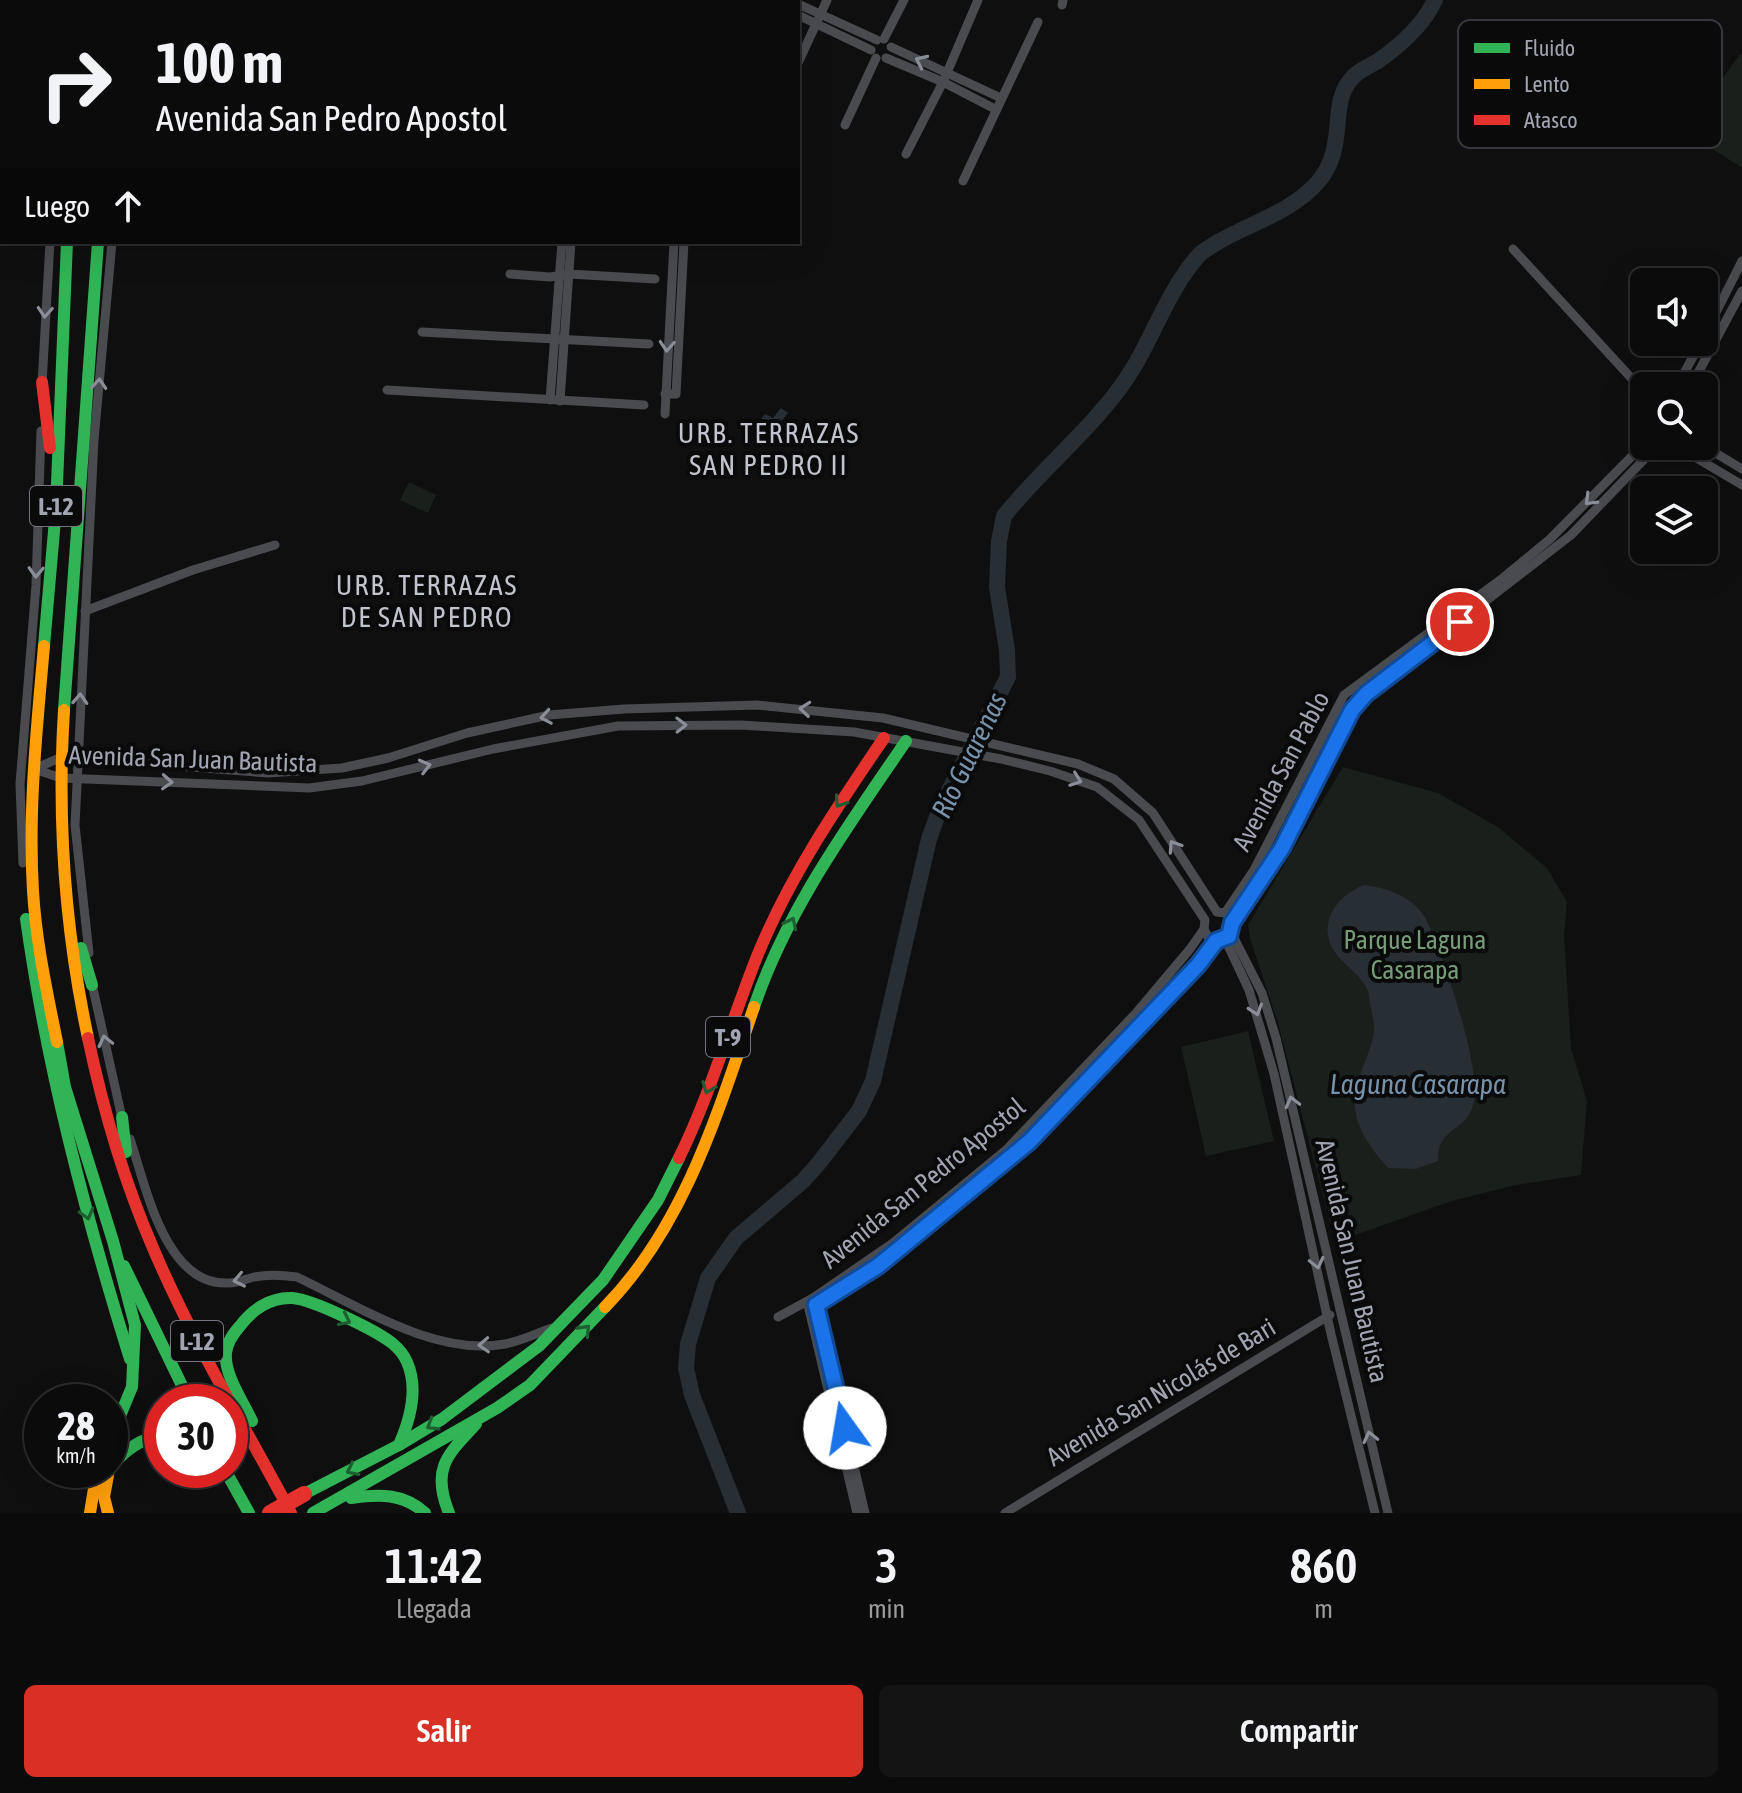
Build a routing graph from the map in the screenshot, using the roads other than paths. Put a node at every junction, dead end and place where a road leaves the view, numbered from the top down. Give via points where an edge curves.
1 (827, 0) edge
2 (904, 0) edge
3 (978, 0) edge
4 (800, 6) edge
5 (800, 15) edge
6 (819, 19) junction
7 (1038, 22) dead end
8 (884, 42) junction
9 (878, 56) junction
10 (800, 59) edge
11 (945, 78) junction
12 (1001, 98) junction
13 (995, 109) junction
14 (845, 125) dead end
15 (906, 154) dead end
16 (963, 181) dead end
17 (50, 244) edge
18 (67, 244) edge
19 (98, 244) edge
20 (112, 244) edge
21 (562, 244) edge
22 (571, 244) edge
23 (674, 244) edge
24 (684, 244) edge
25 (1513, 249) dead end
26 (1742, 261) edge
27 (510, 274) dead end
28 (564, 274) junction
29 (655, 279) dead end
30 (1742, 291) edge
31 (1718, 310) edge
32 (1718, 313) edge
33 (1727, 318) junction
34 (422, 332) dead end
35 (1720, 333) joint
36 (560, 339) junction
37 (649, 344) dead end
38 (1699, 372) edge
39 (1630, 377) edge
40 (671, 379) junction
41 (42, 382) junction
42 (387, 390) dead end
43 (555, 401) junction
44 (644, 405) dead end
45 (665, 414) dead end
46 (1718, 454) edge
47 (1630, 458) edge
48 (1644, 460) edge
49 (1700, 460) edge
50 (1742, 469) edge
51 (1742, 485) edge
52 (56, 508) junction
53 (1573, 517) junction
54 (1581, 525) junction
55 (275, 545) dead end
56 (1480, 601) junction
57 (85, 611) junction
58 (1356, 686) junction
59 (1366, 694) junction
60 (900, 722) junction
61 (884, 738) junction
62 (906, 741) junction
63 (70, 759) junction
64 (34, 769) junction
65 (69, 778) junction
66 (32, 792) junction
67 (23, 863) junction
68 (68, 905) junction
69 (1221, 912) junction
70 (1204, 924) junction
71 (1226, 934) junction
72 (92, 985) junction
73 (122, 1117) junction
74 (137, 1209) junction
75 (113, 1241) junction
76 (813, 1298) junction
77 (1339, 1310) junction
78 (813, 1313) junction
79 (1328, 1316) junction
80 (778, 1317) dead end
81 (559, 1325) junction
82 (134, 1372) junction
83 (181, 1384) edge
84 (128, 1400) edge
85 (483, 1417) junction
86 (399, 1445) junction
87 (267, 1468) junction
88 (94, 1488) edge
89 (106, 1488) edge
90 (235, 1488) edge
91 (341, 1499) junction
92 (90, 1513) edge
93 (108, 1513) edge
94 (249, 1513) edge
95 (270, 1513) edge
96 (291, 1513) edge
97 (314, 1513) edge
98 (425, 1513) edge
99 (449, 1513) edge
100 (857, 1513) edge
101 (865, 1513) edge
102 (1005, 1513) edge
103 (1375, 1513) edge
104 (1388, 1513) edge

1 - 6 street
2 - 8 street
3 - 11 street
4 - 6 street
5 - 6 street
6 - 8 street
6 - 9 street
6 - 10 street
7 - 12 street
8 - 9 street
8 - 9 street
11 -> 8 street
9 - 11 street
9 - 14 street
11 - 12 street
11 - 13 street
11 - 15 street
12 - 13 street
13 - 16 street
17 -> 41 street, L-12
18 - 52 main road, L-12
19 - 63 main road, L-12
57 -> 20 street, L-12
21 - 28 street
22 - 28 street
23 -> 40 street
24 - 40 street
25 - 39 street
26 - 31 street
27 - 28 street
28 - 29 street
28 - 36 street
30 - 33 street
32 - 33 street
33 - 35 street
34 - 36 street
35 - 38 street
36 - 37 street
36 - 43 street
40 - 45 street
41 - 52 main road
41 -> 67 street, L-12 via 36,585 20,784
42 - 43 street
43 - 44 street
46 - 50 street
47 -> 53 street, Avenida San Pablo
48 - 54 street, Avenida San Pablo
49 - 51 street
52 - 64 main road, L-12
53 - 54 street
53 - 56 street, Avenida San Pablo
54 - 56 street, Avenida San Pablo
55 - 57 street
56 - 58 street, Avenida San Pablo
56 - 59 street, Avenida San Pablo
63 -> 57 street, L-12
58 - 59 street
58 - 69 street, Avenida San Pablo via 1344,695 1254,870
59 - 71 street, Avenida San Pablo via 1352,710 1282,848
60 - 61 street, T-9
60 - 62 street
60 -> 63 street, Avenida San Juan Bautista via 757,705 624,709 549,715 342,768 268,773
69 -> 60 street, Avenida San Juan Bautista via 1153,813 1098,771
61 - 62 street, Avenida San Juan Bautista
65 -> 61 street, Avenida San Juan Bautista via 309,788 618,726 802,727
61 -> 81 main road, T-9 via 796,875 759,951 688,1140 658,1200 603,1280
62 -> 70 street, Avenida San Juan Bautista via 1001,759 1097,787 1139,820
85 -> 62 main road, T-9 via 530,1385 577,1339 630,1282 672,1215 715,1124 758,994 789,925 820,868
63 - 64 street, Avenida San Juan Bautista
63 - 65 main road, L-12
64 - 65 street, Avenida San Juan Bautista
64 - 66 main road, L-12
65 - 68 main road, L-12 via 61,810
65 - 72 street, L-12
66 - 67 main road
66 - 75 main road, L-12 via 33,891 43,970 65,1087
67 -> 82 main road via 29,949 51,1073
68 - 72 main road
68 - 74 main road, L-12 via 93,1059
69 - 70 street via 1210,914
69 - 71 street, Avenida San Juan Bautista
70 - 71 street, Avenida San Juan Bautista via 1208,937
70 - 76 street, Avenida San Pedro Apostol via 1190,949 1137,1012 1006,1150 893,1243
77 -> 71 street, Avenida San Juan Bautista via 1270,1016
71 - 78 street, Avenida San Pedro Apostol via 1029,1142 878,1266 816,1305
71 -> 79 street, Avenida San Juan Bautista via 1265,1039
73 -> 72 street, L-12
73 - 74 main road
81 -> 73 street via 505,1344 455,1344 419,1335 297,1277 255,1276 229,1283 204,1279 182,1264 160,1227
74 - 87 main road, L-12 via 202,1350
75 - 82 main road via 135,1325
75 - 83 main road, L-12
76 - 78 street, Avenida San Pedro Apostol via 808,1305
76 - 80 street
77 - 79 street, Avenida San Nicolás de Bari
104 -> 77 street, Avenida San Juan Bautista
78 - 100 street, Avenida San Pedro Apostol
78 - 101 street, Avenida San Pedro Apostol
79 - 102 street, Avenida San Nicolás de Bari
79 - 103 street, Avenida San Juan Bautista
81 -> 86 main road, T-9 via 495,1381
82 - 84 main road
85 - 91 main road, T-9
85 - 99 main road via 441,1466 438,1484
87 -> 86 main road via 226,1358 227,1346 251,1312 292,1298 400,1352 407,1362 412,1395
86 -> 95 main road, T-9, bridge
87 - 96 main road
88 - 92 main road
89 - 93 main road
90 - 94 main road
91 - 97 main road, T-9
91 - 98 main road via 389,1495 412,1501

